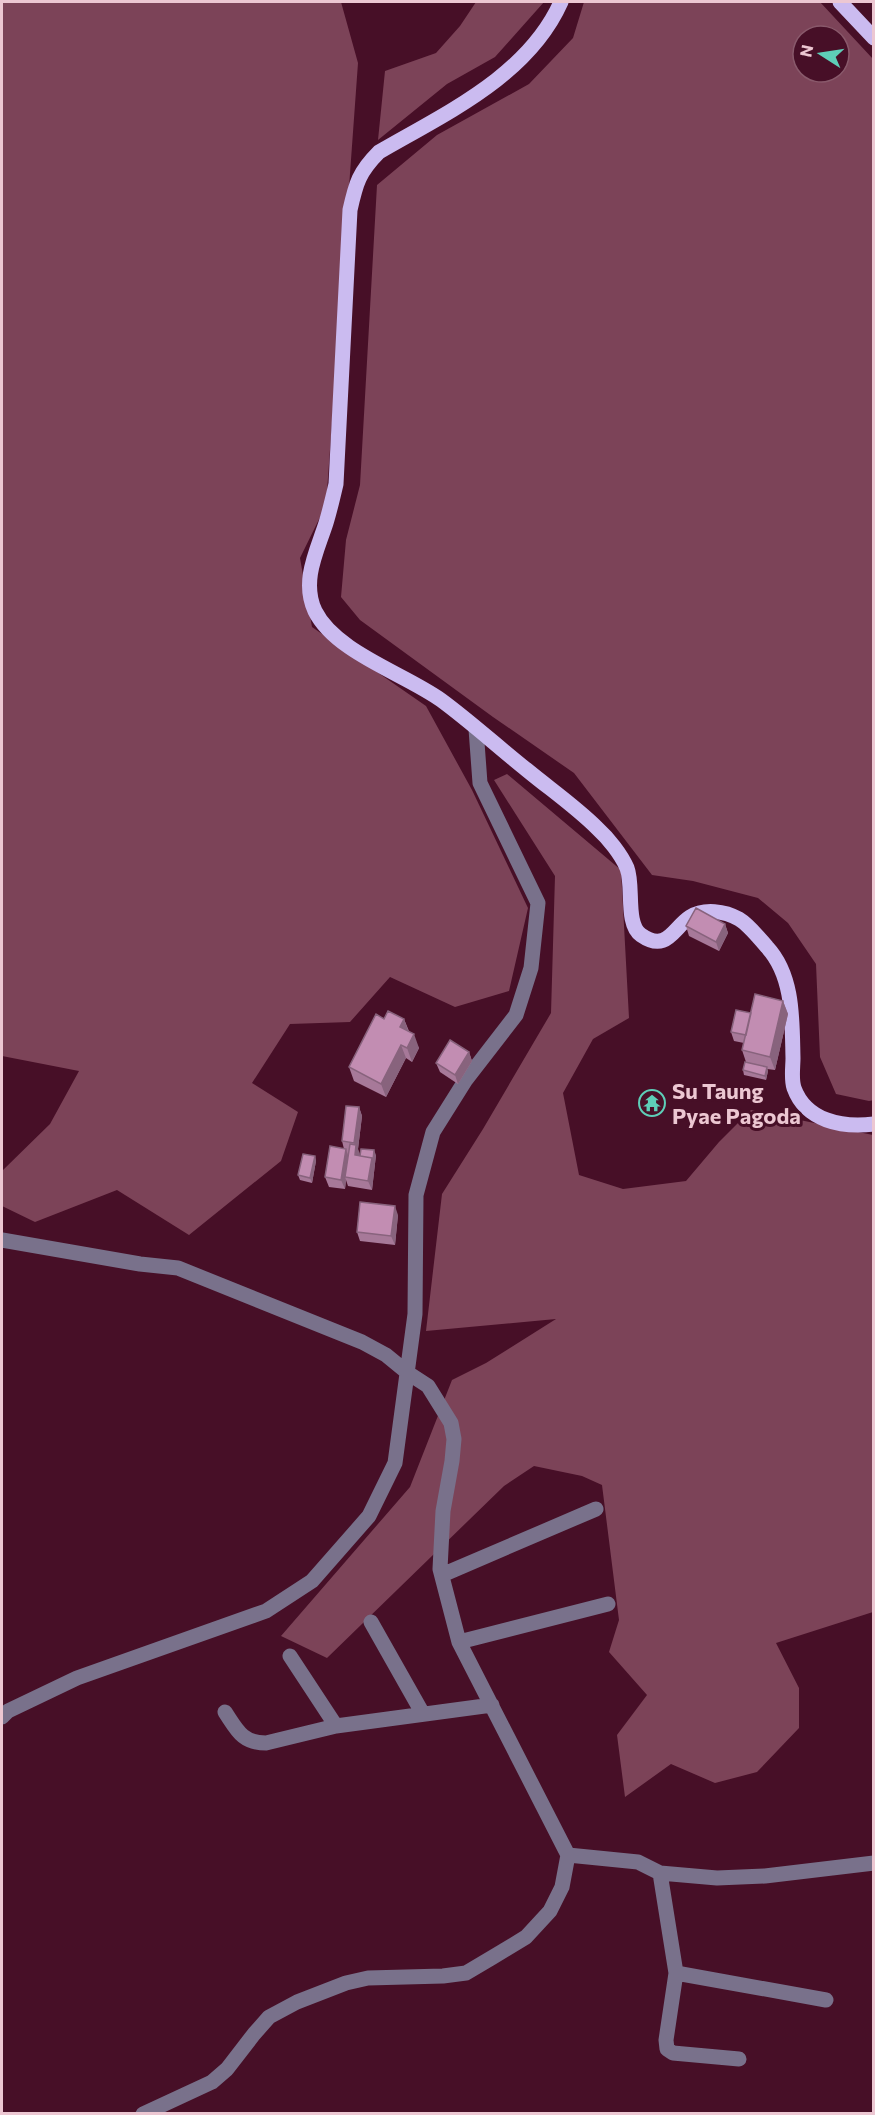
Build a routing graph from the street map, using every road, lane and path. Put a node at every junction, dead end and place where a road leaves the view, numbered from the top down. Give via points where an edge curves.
1 (561, 2) edge
2 (840, 2) edge
3 (873, 38) edge
4 (476, 729) junction
5 (873, 1124) edge
6 (2, 1240) edge
7 (408, 1373) junction
8 (596, 1509) dead end
9 (442, 1575) junction
10 (608, 1604) dead end
11 (371, 1622) dead end
12 (459, 1642) junction
13 (290, 1656) dead end
14 (492, 1705) junction
15 (225, 1712) dead end
16 (423, 1714) junction
17 (2, 1717) edge
18 (336, 1726) junction
19 (568, 1855) junction
20 (873, 1863) edge
21 (660, 1873) junction
22 (676, 1973) junction
23 (826, 2000) dead end
24 (739, 2059) dead end
25 (143, 2114) edge

1 - 4 main road via 552,22 523,58 495,82 379,152 363,168 350,210 336,484 312,561 309,586 315,610 329,630 355,650 440,699
2 - 3 main road
4 - 5 main road via 598,828 628,870 633,923 638,933 662,941 691,916 707,911 740,920 770,950 784,976 792,1008 793,1086 802,1103 816,1117 842,1125
4 - 7 street via 480,783 538,903 531,968 516,1015 465,1081 433,1132 416,1195 415,1314
6 - 7 street via 178,1268 362,1342
7 - 9 street via 428,1386 451,1423 454,1439 443,1511
7 - 17 street via 395,1463 369,1515 312,1581 266,1611 77,1678
8 - 9 street
9 - 12 street
10 - 12 street
11 - 16 street
12 - 14 street
13 - 18 street
14 - 16 street
14 - 19 street
15 - 18 street via 241,1736 255,1743
16 - 18 street
19 - 21 street via 638,1862
19 - 25 street via 562,1887 550,1911 526,1937 466,1972 368,1978 297,2002 269,2017 212,2082
20 - 21 street via 765,1876 717,1878
21 - 22 street
22 - 23 street
22 - 24 street via 668,2049 673,2053

